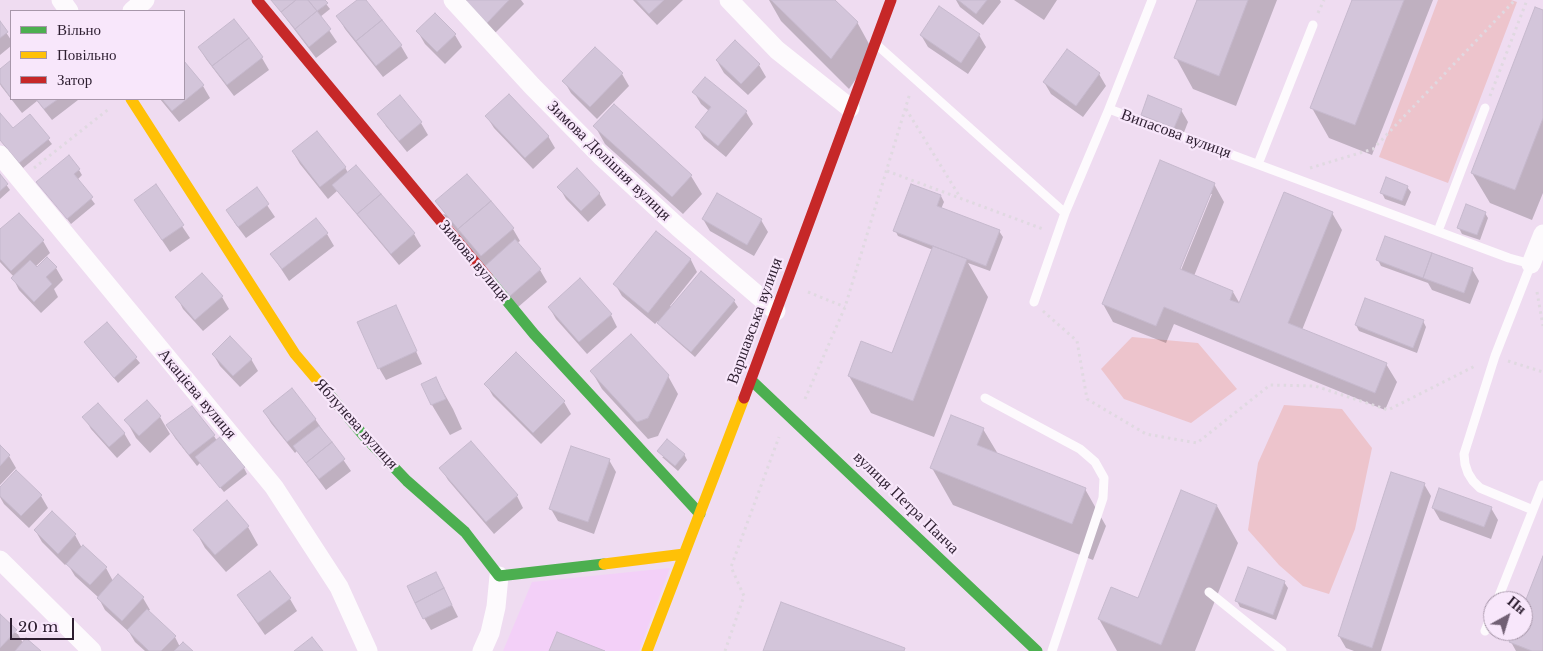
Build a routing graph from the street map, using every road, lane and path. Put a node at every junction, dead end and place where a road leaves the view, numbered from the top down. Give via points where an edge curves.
1 (61, 0) edge
2 (146, 0) edge
3 (257, 0) edge
4 (453, 0) edge
5 (729, 0) edge
6 (891, 0) edge
7 (1152, 0) edge
8 (1515, 0) edge
9 (1527, 0) edge
10 (69, 10) edge
11 (133, 10) edge
12 (1313, 25) dead end
13 (875, 43) junction
14 (915, 78) junction
15 (132, 100) edge
16 (114, 105) dead end
17 (850, 108) junction
18 (906, 108) junction
19 (1485, 108) joint
20 (1109, 109) junction
21 (0, 155) edge
22 (1258, 164) junction
23 (887, 170) junction
24 (1287, 174) junction
25 (20, 178) junction
26 (960, 198) junction
27 (1065, 213) junction
28 (1438, 231) junction
29 (1543, 234) edge
30 (1057, 235) junction
31 (1532, 264) junction
32 (802, 289) dead end
33 (1034, 302) joint
34 (845, 307) junction
35 (776, 311) junction
36 (1543, 326) edge
37 (1495, 356) junction
38 (1543, 372) edge
39 (751, 380) junction
40 (985, 398) dead end
41 (804, 400) dead end
42 (780, 434) dead end
43 (1543, 485) edge
44 (1533, 510) junction
45 (700, 514) junction
46 (684, 554) junction
47 (0, 560) edge
48 (499, 576) junction
49 (1501, 591) edge
50 (1209, 592) dead end
51 (92, 651) edge
52 (368, 651) edge
53 (482, 651) edge
54 (647, 651) edge
55 (725, 651) edge
56 (1037, 651) edge
57 (1052, 651) edge
58 (1282, 651) edge

1 - 10 street
2 - 11 street
3 - 45 street, Зимова вулиця via 534,334
4 - 35 street, Зимова Долішня вулиця via 602,157
5 - 17 street via 777,50
6 - 13 street, Варшавська вулиця
7 - 20 lane
8 - 24 path via 1373,149
9 - 19 path
12 - 22 lane
13 - 14 lane
13 - 17 street, Варшавська вулиця
14 - 18 path
14 - 27 lane
15 - 48 street, Яблунева вулиця via 295,354 364,436 407,481 465,532
16 - 25 path
17 - 35 street, Варшавська вулиця
18 - 23 path
18 - 26 path
19 - 28 lane
20 - 22 lane, Випасова вулиця
20 - 27 lane, Випасова вулиця
21 - 25 street, Акацієва вулиця
22 - 24 lane, Випасова вулиця
23 - 26 path
23 - 34 path
24 - 28 lane, Випасова вулиця
25 - 52 street, Акацієва вулиця via 274,487 339,587
26 - 30 path
27 - 30 lane, Випасова вулиця
28 - 31 lane, Випасова вулиця
29 - 31 street
30 - 33 lane, Випасова вулиця
31 - 36 path
31 - 37 lane
32 - 34 path
33 - 37 path via 1077,341 1087,399 1146,434 1197,443 1270,386 1316,386 1388,410
34 - 41 path
35 - 39 street, Варшавська вулиця
37 - 38 path
37 - 44 lane via 1466,445 1465,464 1480,488
39 - 45 street, Варшавська вулиця
39 - 56 street, вулиця Петра Панча
40 - 57 lane via 1080,449 1095,462 1104,478 1103,498
42 - 55 path via 731,567 744,596
43 - 44 lane
44 - 49 lane
45 - 46 street, Варшавська вулиця
46 - 48 street
46 - 54 street, Варшавська вулиця
47 - 51 street
48 - 53 street via 496,607
50 - 58 lane

